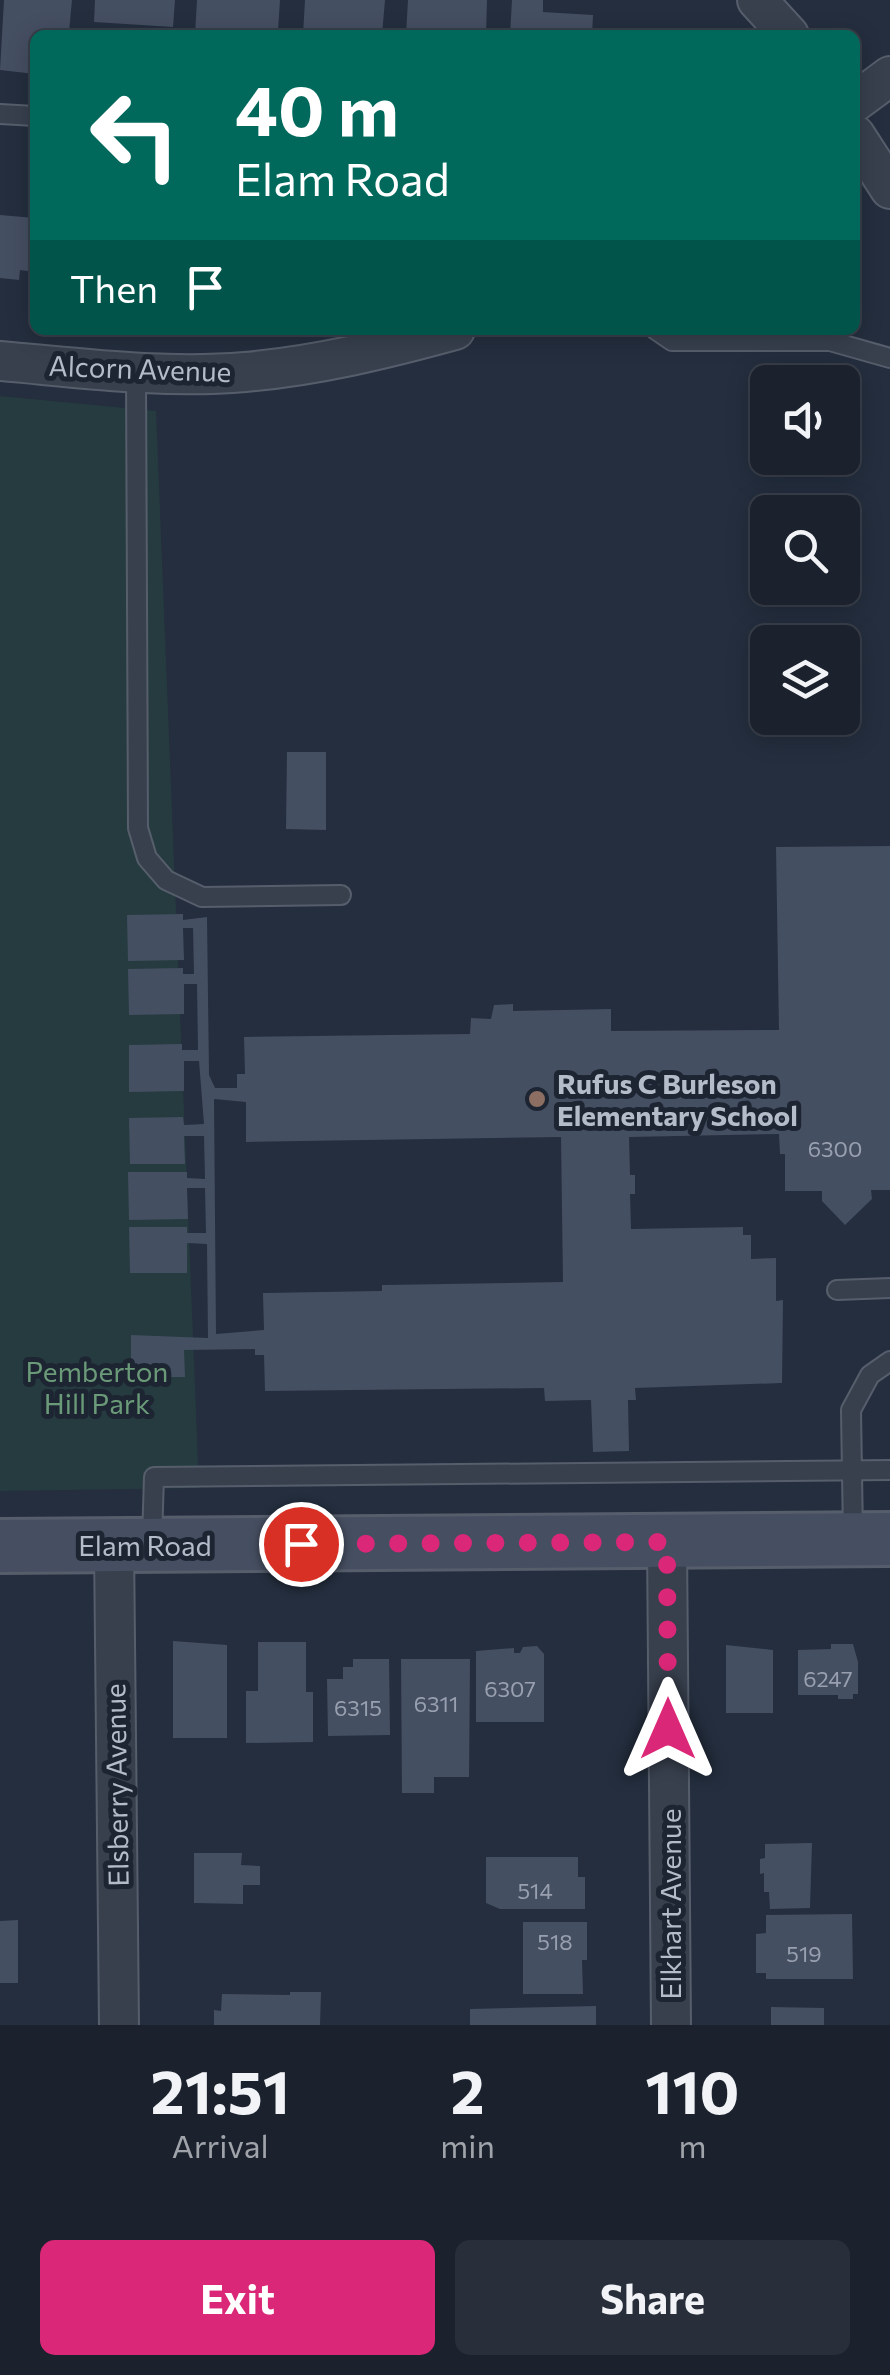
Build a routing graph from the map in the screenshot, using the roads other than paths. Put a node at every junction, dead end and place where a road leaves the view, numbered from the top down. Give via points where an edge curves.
1 (758, 0) edge
2 (784, 30) edge
3 (890, 76) edge
4 (860, 98) edge
5 (0, 114) edge
6 (30, 116) edge
7 (860, 144) edge
8 (890, 189) edge
9 (437, 335) edge
10 (663, 335) edge
11 (890, 358) edge
12 (0, 360) edge
13 (136, 373) junction
14 (341, 895) dead end
15 (890, 1288) edge
16 (837, 1290) dead end
17 (890, 1362) edge
18 (852, 1470) junction
19 (890, 1470) edge
20 (871, 1539) edge
21 (667, 1542) junction
22 (133, 1545) junction
23 (0, 1546) edge
24 (118, 2025) edge
25 (670, 2025) edge

1 - 2 street
3 - 4 street
5 - 6 lane
7 - 8 street
9 - 13 street, Alcorn Avenue via 260,370
10 - 11 lane via 672,341 830,341
12 - 13 street, Alcorn Avenue
13 - 14 lane via 138,828 147,858 166,880 202,898
15 - 16 lane
17 - 18 lane via 870,1375 852,1410
18 - 19 lane
18 - 20 lane
18 - 22 lane via 154,1477
20 - 21 street, Elam Road
21 - 22 street, Elam Road
21 - 25 street, Elkhart Avenue
22 - 23 street, Elam Road
22 - 24 street, Elsberry Avenue

